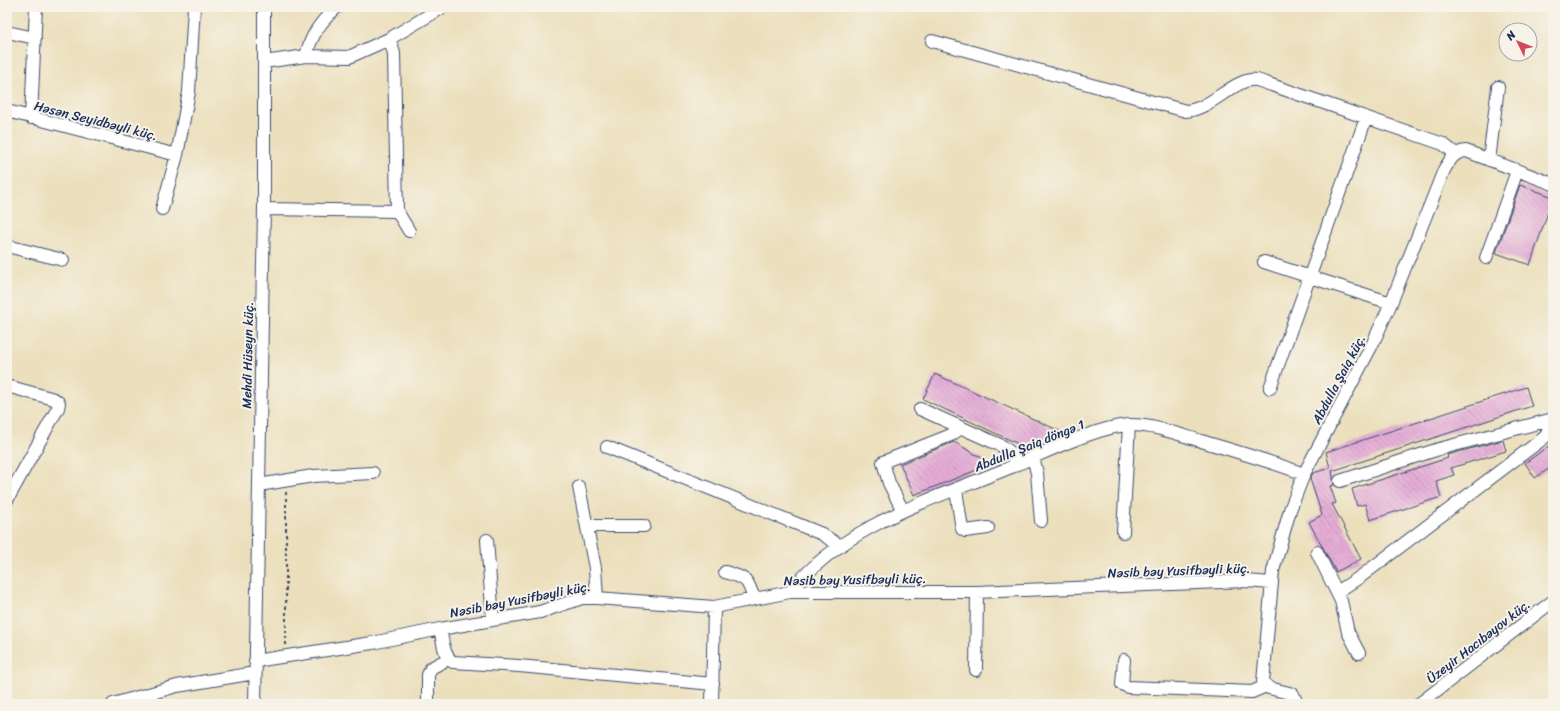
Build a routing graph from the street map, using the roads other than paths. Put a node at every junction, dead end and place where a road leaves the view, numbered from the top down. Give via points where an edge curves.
1 (36, 7) edge
2 (194, 7) edge
3 (264, 7) edge
4 (337, 7) edge
5 (444, 7) edge
6 (7, 32) edge
7 (34, 38) junction
8 (389, 39) junction
9 (932, 41) dead end
10 (306, 56) junction
11 (264, 62) junction
12 (1498, 87) dead end
13 (7, 111) edge
14 (31, 118) junction
15 (1366, 118) junction
16 (178, 154) junction
17 (1456, 154) junction
18 (1489, 160) junction
19 (1518, 171) junction
20 (1553, 184) edge
21 (162, 209) dead end
22 (264, 209) junction
23 (397, 211) junction
24 (409, 231) dead end
25 (7, 246) edge
26 (1486, 258) dead end
27 (63, 260) dead end
28 (1264, 262) dead end
29 (1310, 277) junction
30 (1391, 303) junction
31 (7, 386) edge
32 (1270, 388) dead end
33 (920, 409) dead end
34 (1553, 420) edge
35 (1129, 425) junction
36 (962, 428) junction
37 (607, 447) dead end
38 (1033, 457) junction
39 (1018, 464) junction
40 (373, 473) dead end
41 (1304, 474) junction
42 (1340, 480) dead end
43 (258, 485) junction
44 (579, 486) dead end
45 (956, 490) junction
46 (7, 500) edge
47 (903, 511) junction
48 (1041, 521) dead end
49 (588, 526) junction
50 (644, 526) dead end
51 (988, 528) dead end
52 (1123, 532) dead end
53 (487, 540) dead end
54 (840, 546) junction
55 (1317, 552) dead end
56 (725, 572) dead end
57 (1271, 584) junction
58 (790, 592) junction
59 (977, 592) junction
60 (1337, 592) junction
61 (597, 598) junction
62 (754, 599) junction
63 (1553, 601) edge
64 (714, 606) junction
65 (494, 620) junction
66 (440, 629) junction
67 (1359, 653) dead end
68 (448, 659) junction
69 (1124, 660) dead end
70 (255, 667) junction
71 (976, 670) dead end
72 (713, 684) junction
73 (1266, 686) junction
74 (113, 704) edge
75 (255, 704) edge
76 (428, 704) edge
77 (712, 704) edge
78 (1297, 704) edge
79 (1419, 704) edge

1 - 7 street
2 - 16 street via 189,92
3 - 11 street, Mehdi Hüseyn küç.
4 - 10 street via 317,26 309,41
5 - 8 street
6 - 7 street
7 - 14 street
8 - 10 street via 349,56
8 - 23 street via 394,53
9 - 15 street via 1186,111 1203,107 1251,79
10 - 11 street
11 - 22 street, Mehdi Hüseyn küç.
12 - 18 street
13 - 14 street, Həsən Seyidbəyli küç.
14 - 16 street, Həsən Seyidbəyli küç.
15 - 17 street via 1443,144
15 - 29 street
16 - 21 street
17 - 18 street via 1466,151
17 - 30 street, Abdulla Şaiq küç. via 1444,170
18 - 19 street
19 - 20 street
19 - 26 street
22 - 23 street
22 - 43 street, Mehdi Hüseyn küç.
23 - 24 street
25 - 27 street
28 - 29 street
29 - 30 street
29 - 32 street
30 - 41 street, Abdulla Şaiq küç. via 1373,343
31 - 46 street via 54,399 58,403 58,408
33 - 36 street
34 - 42 street via 1439,450
34 - 60 street via 1544,437 1514,461
35 - 38 street, Abdulla Şaiq döngə 1 via 1088,436
35 - 41 street, Abdulla Şaiq döngə 1 via 1173,432
35 - 52 street
36 - 39 street via 1002,446
36 - 47 street via 951,435 883,462 889,483
37 - 54 street via 822,534
38 - 39 street, Abdulla Şaiq döngə 1
38 - 48 street
39 - 45 street, Abdulla Şaiq döngə 1
40 - 43 street via 313,476
41 - 57 street, Abdulla Şaiq küç. via 1290,510 1272,571
43 - 70 street, Mehdi Hüseyn küç.
44 - 49 street
45 - 47 street, Abdulla Şaiq döngə 1
45 - 51 street via 962,529 965,531
47 - 54 street, Abdulla Şaiq döngə 1
49 - 50 street
49 - 61 street
53 - 65 street
54 - 58 street, Abdulla Şaiq döngə 1 via 804,575
55 - 60 street
56 - 62 street via 744,578 749,583
57 - 59 street, Nəsib bəy Yusifbəyli küç. via 1246,581
57 - 73 street, Abdulla Şaiq küç. via 1262,678
58 - 59 street, Nəsib bəy Yusifbəyli küç.
58 - 62 street, Nəsib bəy Yusifbəyli küç.
59 - 71 street
60 - 67 street via 1348,632
61 - 64 street, Nəsib bəy Yusifbəyli küç.
61 - 65 street, Nəsib bəy Yusifbəyli küç. via 582,598 540,612
62 - 64 street, Nəsib bəy Yusifbəyli küç.
63 - 79 street, Üzeyir Hacıbəyov küç.
64 - 72 street
65 - 66 street, Nəsib bəy Yusifbəyli küç.
66 - 68 street
66 - 70 street, Nəsib bəy Yusifbəyli küç. via 286,657
68 - 72 street via 453,662
68 - 76 street via 431,668 428,675
69 - 73 street via 1122,684 1128,687 1252,692
70 - 74 street, Nəsib bəy Yusifbəyli küç.
70 - 75 street, Mehdi Hüseyn küç.
72 - 77 street
73 - 78 street via 1294,694

